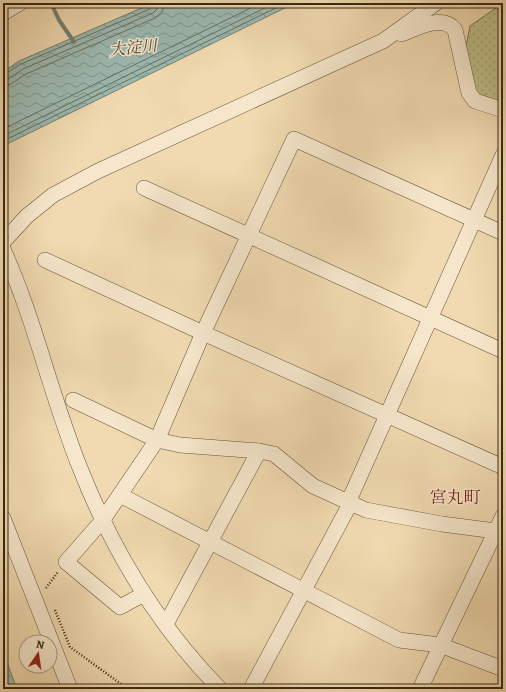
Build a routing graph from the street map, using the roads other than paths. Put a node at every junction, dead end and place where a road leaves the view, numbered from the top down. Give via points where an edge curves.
1 (20, 3) edge
2 (436, 3) edge
3 (3, 13) edge
4 (383, 41) junction
5 (503, 110) edge
6 (503, 155) edge
7 (144, 188) dead end
8 (475, 220) junction
9 (503, 233) edge
10 (248, 237) junction
11 (3, 242) edge
12 (3, 249) edge
13 (45, 260) dead end
14 (430, 319) junction
15 (203, 333) junction
16 (503, 351) edge
17 (73, 400) dead end
18 (386, 414) junction
19 (157, 440) junction
20 (259, 451) junction
21 (503, 467) edge
22 (120, 495) junction
23 (350, 504) junction
24 (503, 516) edge
25 (3, 518) edge
26 (102, 521) junction
27 (499, 531) edge
28 (210, 543) junction
29 (304, 591) junction
30 (144, 594) junction
31 (166, 624) junction
32 (440, 645) junction
33 (503, 669) edge
34 (70, 689) edge
35 (220, 689) edge
36 (251, 689) edge
37 (420, 689) edge

1 - 3 street
2 - 4 street
4 - 5 street via 437,21 452,25 470,93 475,101
4 - 11 street via 79,181 53,195 27,216
6 - 8 street
7 - 10 street
8 - 9 street
8 - 10 street via 294,139
8 - 14 street
10 - 14 street
10 - 15 street
12 - 26 street via 18,282 79,468
13 - 15 street
14 - 16 street
14 - 18 street
15 - 18 street
15 - 19 street
17 - 19 street
18 - 21 street
18 - 23 street via 351,496
19 - 20 street via 180,445
19 - 22 street
20 - 23 street via 274,454 306,481
20 - 28 street
22 - 26 street
22 - 28 street
23 - 27 street via 442,524
23 - 29 street
24 - 27 street
25 - 34 street
26 - 30 street
26 - 30 street via 66,562 120,607
27 - 32 street
28 - 29 street
28 - 31 street
29 - 32 street via 399,640
29 - 36 street
30 - 31 street
31 - 35 street via 191,658
32 - 33 street
32 - 37 street

